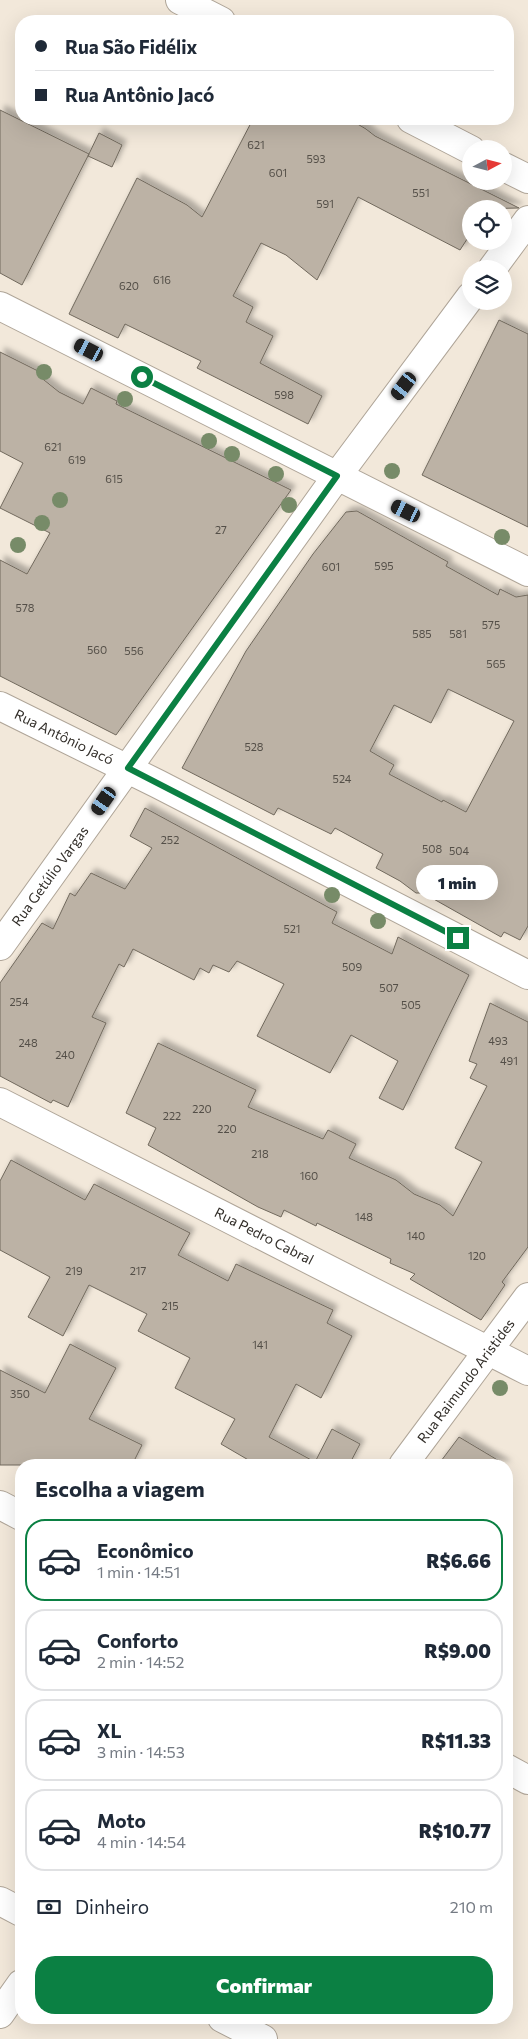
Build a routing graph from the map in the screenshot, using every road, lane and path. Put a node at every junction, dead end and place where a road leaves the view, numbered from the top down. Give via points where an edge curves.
1 (180, 0) edge
2 (209, 15) edge
3 (423, 125) edge
4 (462, 145) edge
5 (512, 171) edge
6 (528, 179) edge
7 (528, 220) edge
8 (499, 260) edge
9 (0, 306) edge
10 (462, 308) edge
11 (337, 476) junction
12 (528, 572) edge
13 (0, 706) edge
14 (128, 768) junction
15 (0, 946) edge
16 (528, 975) edge
17 (0, 1102) edge
18 (528, 1297) edge
19 (489, 1350) junction
20 (528, 1371) edge
21 (408, 1459) edge
22 (0, 1505) edge
23 (15, 1513) edge
24 (513, 1772) edge
25 (528, 1780) edge
26 (0, 1901) edge
27 (15, 1909) edge
28 (15, 1993) edge
29 (0, 2014) edge
30 (234, 2024) edge
31 (263, 2039) edge

1 - 2 street
3 - 4 street
5 - 6 street
7 - 8 street
9 - 11 street
10 - 11 street, Rua Getúlio Vargas
11 - 12 street
11 - 14 street, Rua Getúlio Vargas
13 - 14 street, Rua Antônio Jacó
14 - 15 street, Rua Getúlio Vargas
14 - 16 street, Rua Antônio Jacó
17 - 19 street, Rua Pedro Cabral
18 - 19 street, Rua Raimundo Aristides
19 - 20 street, Rua Pedro Cabral
19 - 21 street, Rua Raimundo Aristides
22 - 23 street
24 - 25 street
26 - 27 street
28 - 29 street
30 - 31 street

